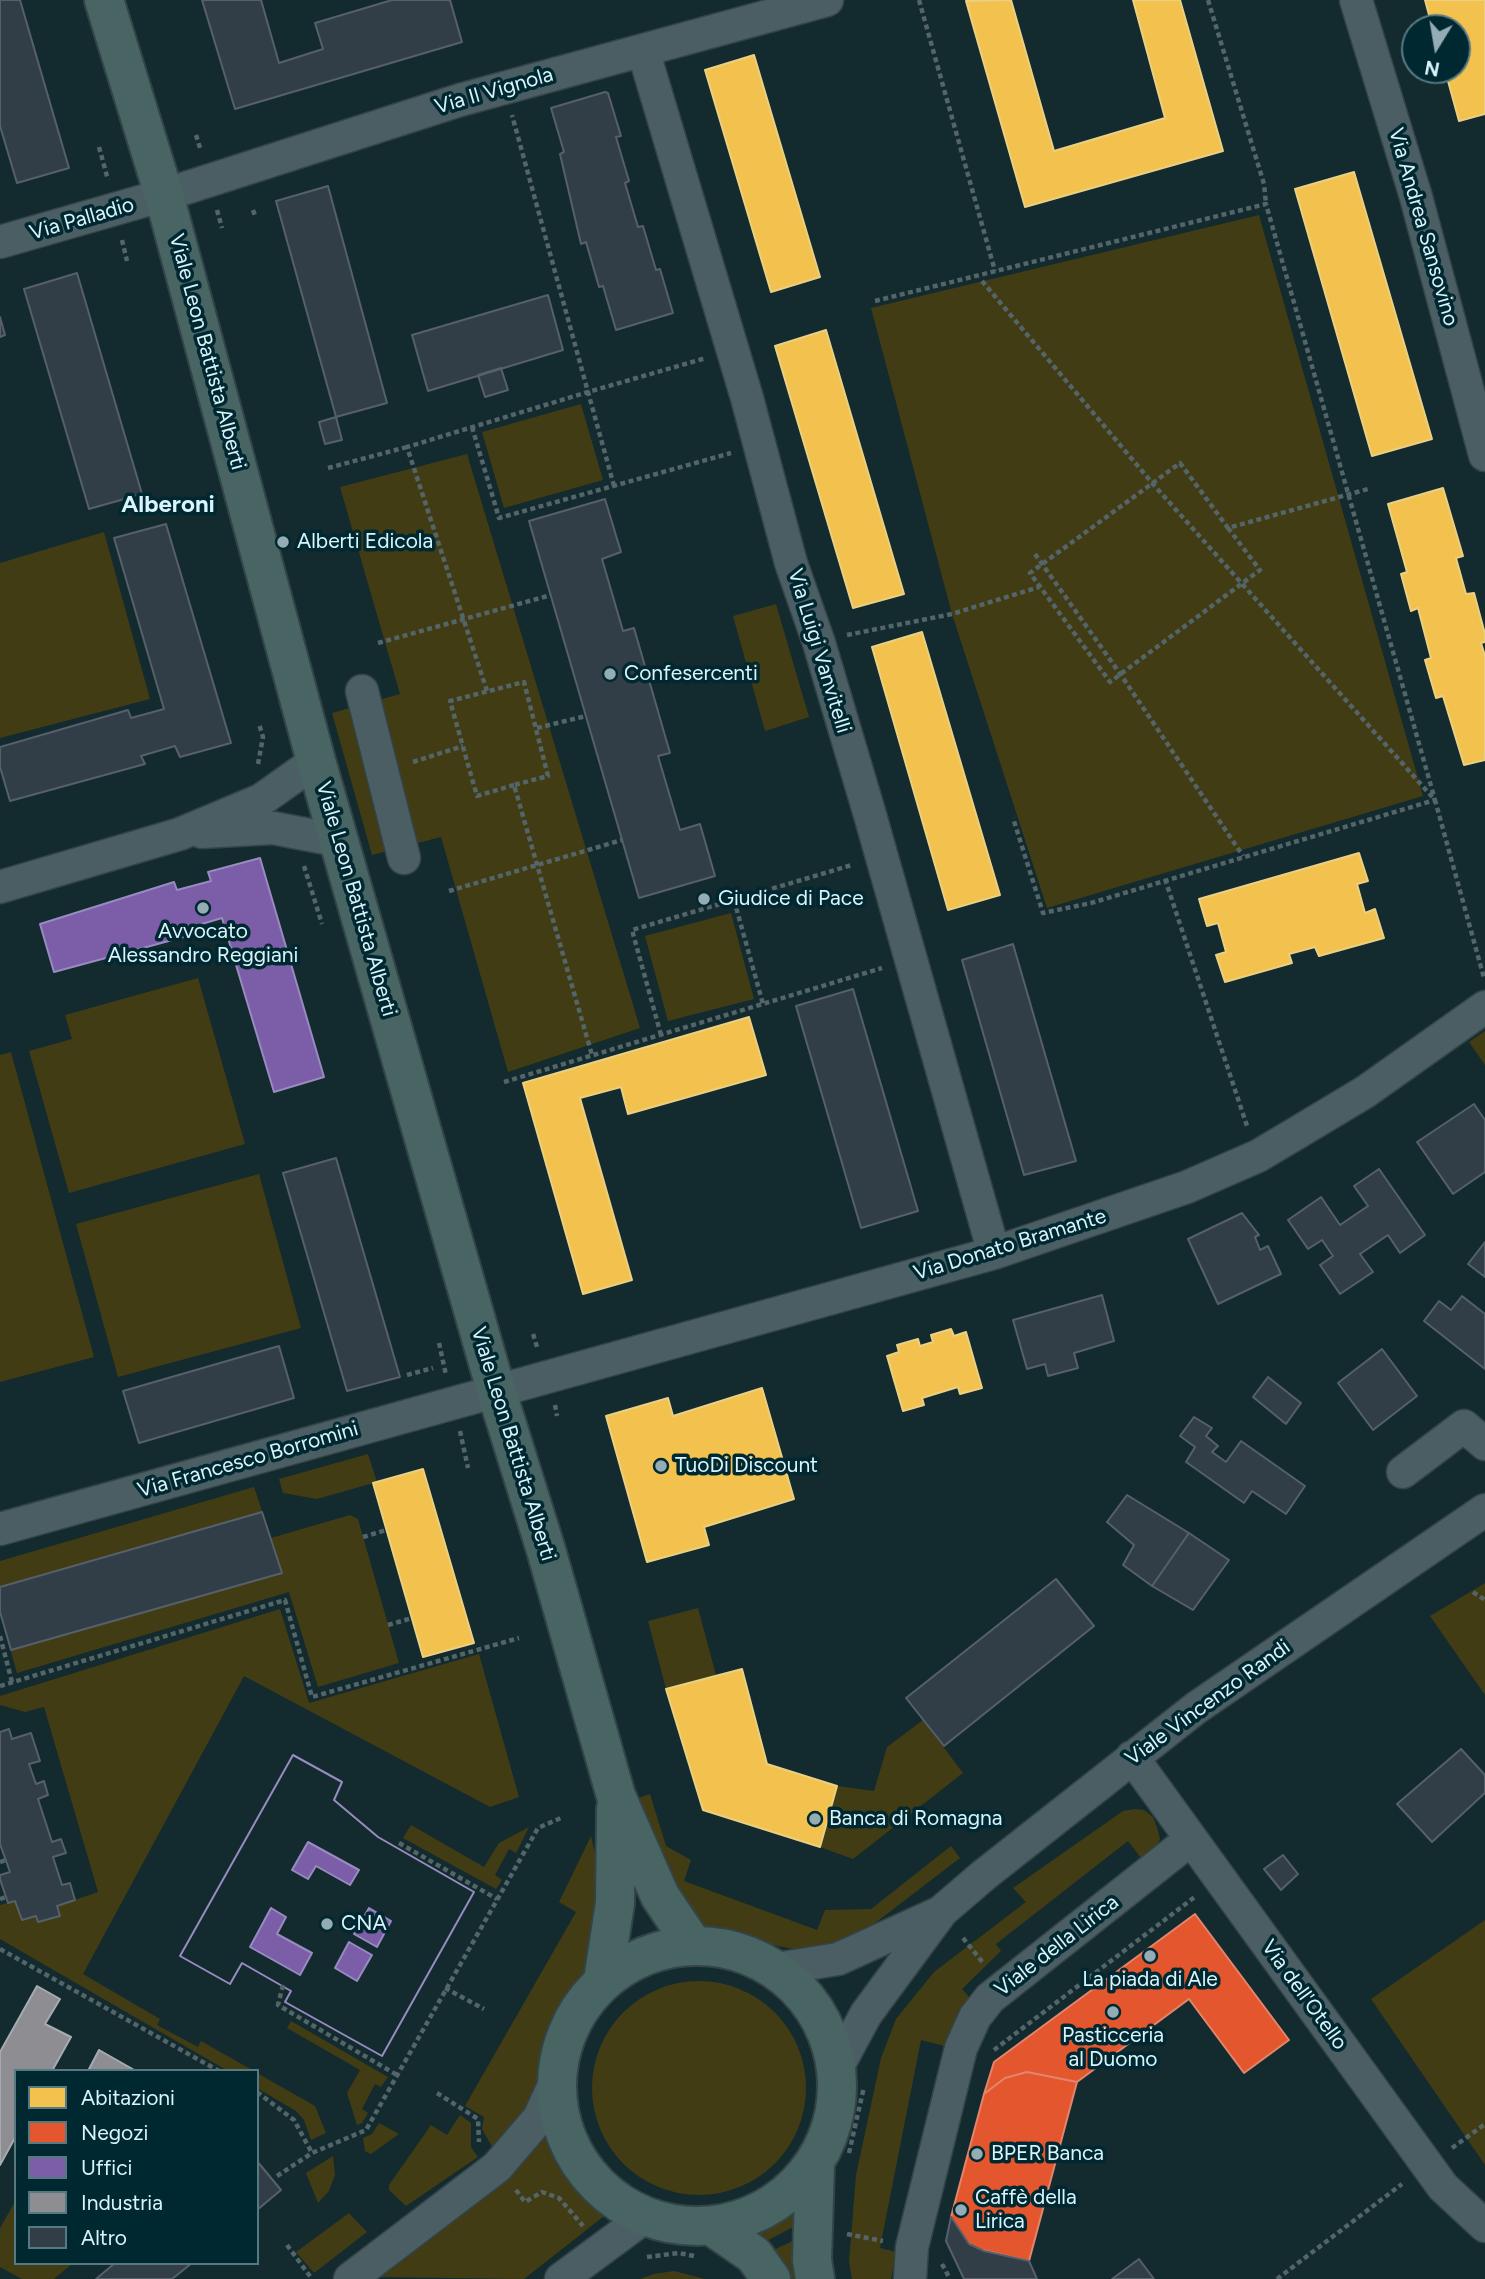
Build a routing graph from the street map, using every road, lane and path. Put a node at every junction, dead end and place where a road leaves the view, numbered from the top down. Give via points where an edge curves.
1 (104, 0) edge
2 (827, 0) edge
3 (919, 0) edge
4 (1208, 0) edge
5 (1356, 0) edge
6 (643, 50) junction
7 (512, 114) dead end
8 (164, 195) junction
9 (1266, 204) junction
10 (253, 210) dead end
11 (255, 216) dead end
12 (0, 242) edge
13 (995, 271) junction
14 (982, 281) dead end
15 (875, 301) dead end
16 (710, 357) dead end
17 (589, 392) junction
18 (472, 427) junction
19 (407, 447) junction
20 (736, 452) dead end
21 (1485, 455) edge
22 (328, 468) dead end
23 (1153, 484) junction
24 (614, 486) junction
25 (1368, 489) dead end
26 (1346, 496) junction
27 (1228, 528) junction
28 (1035, 554) dead end
29 (1043, 564) junction
30 (1242, 582) junction
31 (1040, 587) junction
32 (551, 595) dead end
33 (463, 618) junction
34 (378, 643) dead end
35 (820, 643) junction
36 (1121, 675) junction
37 (362, 691) dead end
38 (486, 691) junction
39 (586, 716) dead end
40 (259, 724) dead end
41 (537, 728) junction
42 (463, 746) junction
43 (316, 761) junction
44 (413, 762) dead end
45 (249, 773) dead end
46 (513, 786) junction
47 (1435, 800) junction
48 (1013, 818) dead end
49 (180, 834) junction
50 (622, 840) dead end
51 (341, 841) junction
52 (1243, 856) junction
53 (404, 858) dead end
54 (299, 859) dead end
55 (537, 863) junction
56 (854, 864) dead end
57 (1165, 879) junction
58 (0, 887) edge
59 (450, 891) dead end
60 (734, 900) junction
61 (322, 924) dead end
62 (884, 968) dead end
63 (1485, 982) edge
64 (763, 1004) junction
65 (1485, 1007) edge
66 (661, 1035) junction
67 (593, 1055) junction
68 (504, 1082) dead end
69 (1258, 1156) junction
70 (994, 1253) junction
71 (433, 1368) dead end
72 (407, 1375) dead end
73 (496, 1390) junction
74 (1485, 1444) edge
75 (1404, 1472) dead end
76 (1485, 1510) edge
77 (0, 1529) edge
78 (386, 1531) dead end
79 (363, 1537) dead end
80 (1473, 1592) dead end
81 (1485, 1600) edge
82 (412, 1618) dead end
83 (388, 1625) dead end
84 (0, 1636) edge
85 (519, 1638) dead end
86 (12, 1682) junction
87 (0, 1686) edge
88 (1132, 1757) junction
89 (616, 1796) junction
90 (561, 1818) dead end
91 (1190, 1840) junction
92 (399, 1843) dead end
93 (1219, 1879) junction
94 (497, 1899) junction
95 (942, 1911) junction
96 (971, 1931) dead end
97 (693, 1945) junction
98 (953, 1946) dead end
99 (0, 1949) edge
100 (776, 1969) junction
101 (603, 1981) junction
102 (283, 1985) dead end
103 (445, 1988) junction
104 (484, 2009) dead end
105 (985, 2057) dead end
106 (215, 2069) edge
107 (852, 2071) junction
108 (397, 2075) junction
109 (557, 2078) junction
110 (259, 2094) edge
111 (1485, 2124) edge
112 (312, 2153) junction
113 (1444, 2153) junction
114 (831, 2160) junction
115 (277, 2176) dead end
116 (645, 2217) junction
117 (1485, 2226) edge
118 (706, 2241) junction
119 (286, 2245) dead end
120 (641, 2259) dead end
121 (941, 2261) dead end
122 (312, 2279) edge
123 (350, 2279) edge
124 (561, 2279) edge
125 (771, 2279) edge
126 (815, 2279) edge
127 (910, 2279) edge
128 (950, 2279) edge
129 (1277, 2279) edge

1 - 8 main road, Viale Leon Battista Alberti
2 - 6 street, Via Il Vignola
3 - 13 path
4 - 9 path via 1264,184
5 - 21 street, Via Andrea Sansovino via 1416,197
6 - 8 street, Via Il Vignola via 460,100
6 - 35 street, Via Luigi Vanvitelli via 791,563
7 - 17 path
8 - 12 street, Via Palladio
8 - 43 main road, Viale Leon Battista Alberti
9 - 13 path
9 - 26 path
10 - 11 path
13 - 15 path
14 - 23 path
16 - 17 path
17 - 18 path
17 - 24 path
18 - 19 path
18 - 24 path via 499,518
19 - 22 path
19 - 33 path
20 - 24 path
23 - 27 path via 1180,463
23 - 29 path
23 - 30 path
25 - 26 path
26 - 27 path
26 - 47 path
27 - 30 path via 1260,570
28 - 29 path
29 - 31 path via 1030,573
29 - 36 path
30 - 36 path
30 - 47 path
31 - 35 path via 952,614
31 - 36 path via 1110,682
32 - 33 path
33 - 34 path
33 - 38 path
35 - 70 street, Via Luigi Vanvitelli
36 - 52 path
37 - 53 street
38 - 41 path via 524,682
38 - 42 path via 450,701
39 - 41 path
40 - 45 path via 261,750 258,764
41 - 46 path via 548,776
42 - 44 path
42 - 46 path via 477,796
43 - 49 street via 261,800
43 - 51 main road, Viale Leon Battista Alberti
46 - 55 path
47 - 52 path
47 - 63 path
48 - 57 path via 1043,913
49 - 51 street via 273,828
49 - 58 street
50 - 55 path
51 - 73 main road, Viale Leon Battista Alberti
52 - 57 path
54 - 61 path
55 - 59 path
55 - 67 path
56 - 60 path
57 - 69 path
60 - 64 path
60 - 66 path via 632,930
62 - 64 path
64 - 66 path
65 - 69 street, Via Donato Bramante via 1365,1092
66 - 67 path
67 - 68 path
69 - 70 street, Via Donato Bramante via 1187,1187
70 - 73 street, Via Donato Bramante
71 - 72 path
73 - 77 street, Via Francesco Borromini
73 - 89 main road, Viale Leon Battista Alberti
74 - 75 street via 1464,1426
76 - 88 street, Viale Vincenzo Randi
78 - 79 path
80 - 81 path
82 - 83 path
84 - 86 path
85 - 86 path via 312,1697 285,1600
86 - 87 path
88 - 91 street, Via dell'Otello
88 - 95 street, Viale Vincenzo Randi
89 - 97 main road, Viale Leon Battista Alberti via 660,1896
89 - 101 main road, Viale Leon Battista Alberti via 615,1903
90 - 94 path via 538,1828
91 - 93 street, Via dell'Otello
91 - 127 street, Viale della Lirica via 990,1998 975,2017 961,2048 912,2247
92 - 94 path
93 - 105 path
93 - 113 street, Via dell'Otello
94 - 103 path
95 - 100 street, Viale Vincenzo Randi via 838,1959
95 - 107 street, Viale Vincenzo Randi via 866,2014
96 - 98 path
97 - 100 main road via 740,1953
97 - 101 main road via 645,1955
99 - 106 path
100 - 107 main road via 799,1988 817,2012
101 - 109 main road via 566,2035
102 - 108 path via 278,2005
103 - 104 path
103 - 108 path
107 - 114 path
107 - 114 main road via 838,2098
108 - 112 path via 366,2130
109 - 116 main road via 562,2127 579,2161 603,2190
109 - 123 street via 539,2118 497,2167
110 - 112 path via 294,2120
111 - 113 path
112 - 115 path
113 - 117 street, Via dell'Otello via 1443,2187
113 - 129 path
114 - 118 main road via 771,2206
114 - 126 main road via 812,2260
116 - 118 main road via 678,2225
116 - 124 street
118 - 120 path via 679,2253
118 - 125 main road via 754,2255
119 - 122 path
121 - 128 path

